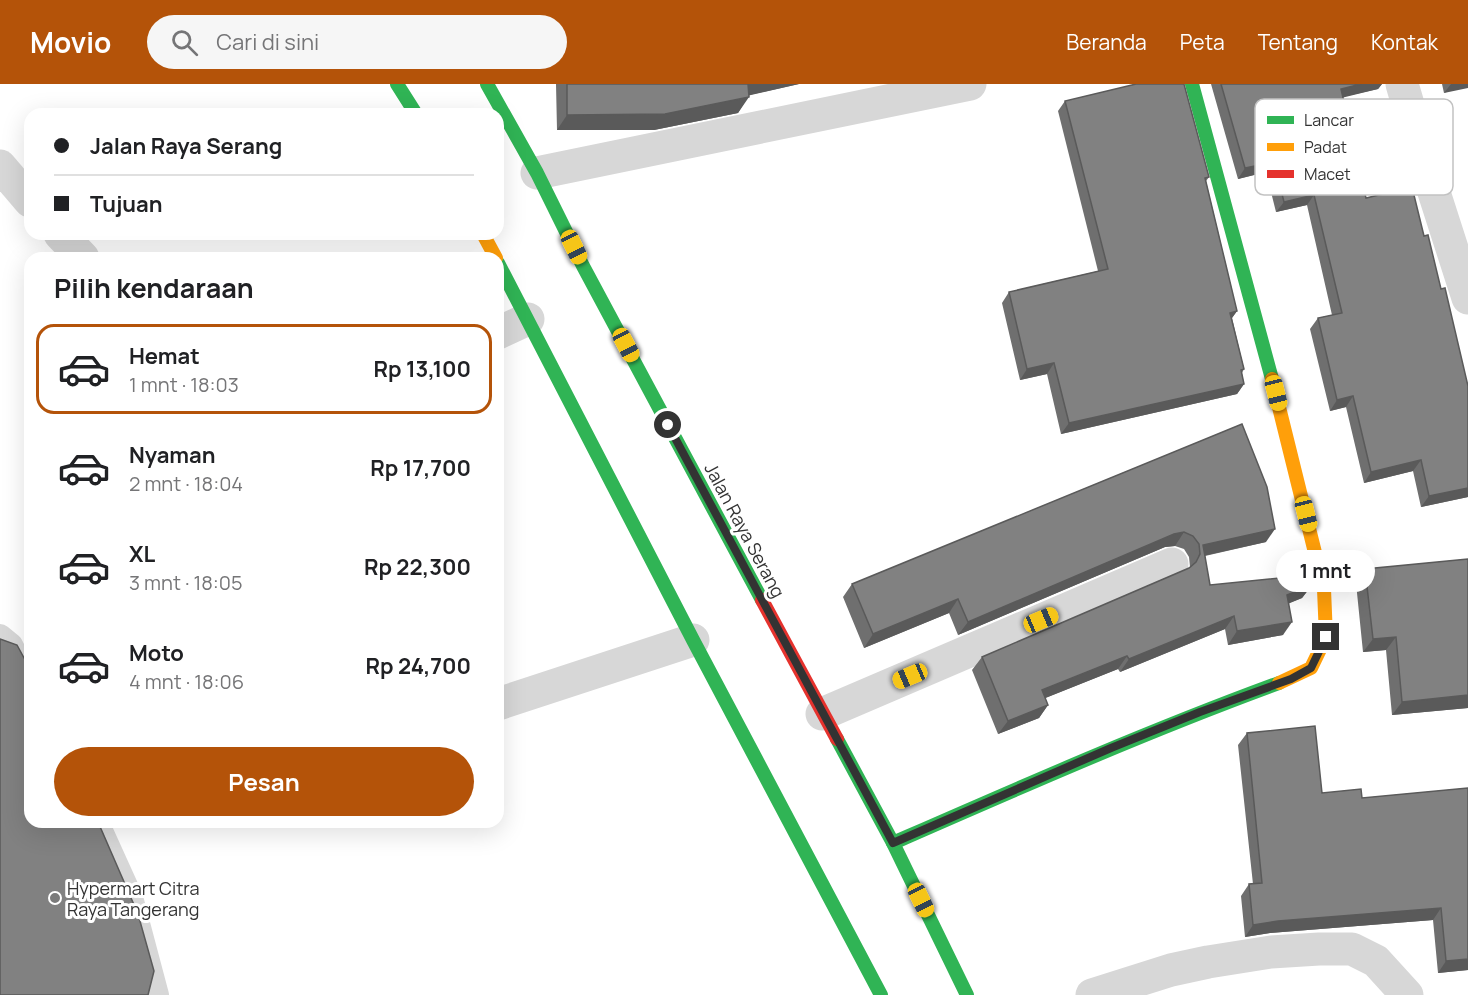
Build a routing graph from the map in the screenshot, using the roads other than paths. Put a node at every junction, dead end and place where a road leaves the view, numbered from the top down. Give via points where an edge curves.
1 (397, 84) edge
2 (487, 84) edge
3 (970, 84) edge
4 (1192, 84) edge
5 (1402, 84) edge
6 (1406, 99) edge
7 (412, 108) edge
8 (500, 108) edge
9 (504, 114) edge
10 (0, 166) edge
11 (537, 173) junction
12 (24, 194) edge
13 (1435, 195) edge
14 (66, 240) edge
15 (77, 252) edge
16 (504, 274) edge
17 (1468, 298) edge
18 (528, 319) junction
19 (504, 330) edge
20 (1172, 564) dead end
21 (0, 636) edge
22 (693, 640) junction
23 (24, 670) edge
24 (504, 702) edge
25 (822, 714) junction
26 (100, 828) edge
27 (893, 843) junction
28 (157, 995) edge
29 (881, 995) edge
30 (967, 995) edge
31 (1092, 995) edge
32 (1407, 995) edge

1 - 7 main road
2 - 8 main road, Jalan Raya Serang
3 - 11 street
4 - 27 main road via 1312,534 1324,589 1326,637 1311,668 1291,679 1111,748
5 - 6 street
9 - 11 main road, Jalan Raya Serang
10 - 12 street
11 - 25 main road, Jalan Raya Serang
13 - 17 street
14 - 15 street
16 - 18 main road
18 - 19 street
18 - 22 main road
20 - 25 street
21 - 23 lane via 11,645
22 - 24 street
22 - 29 main road
25 - 27 main road, Jalan Raya Serang
26 - 28 lane via 131,897
27 - 30 main road, Jalan Raya Serang
31 - 32 street via 1208,962 1319,949 1352,949 1376,961

